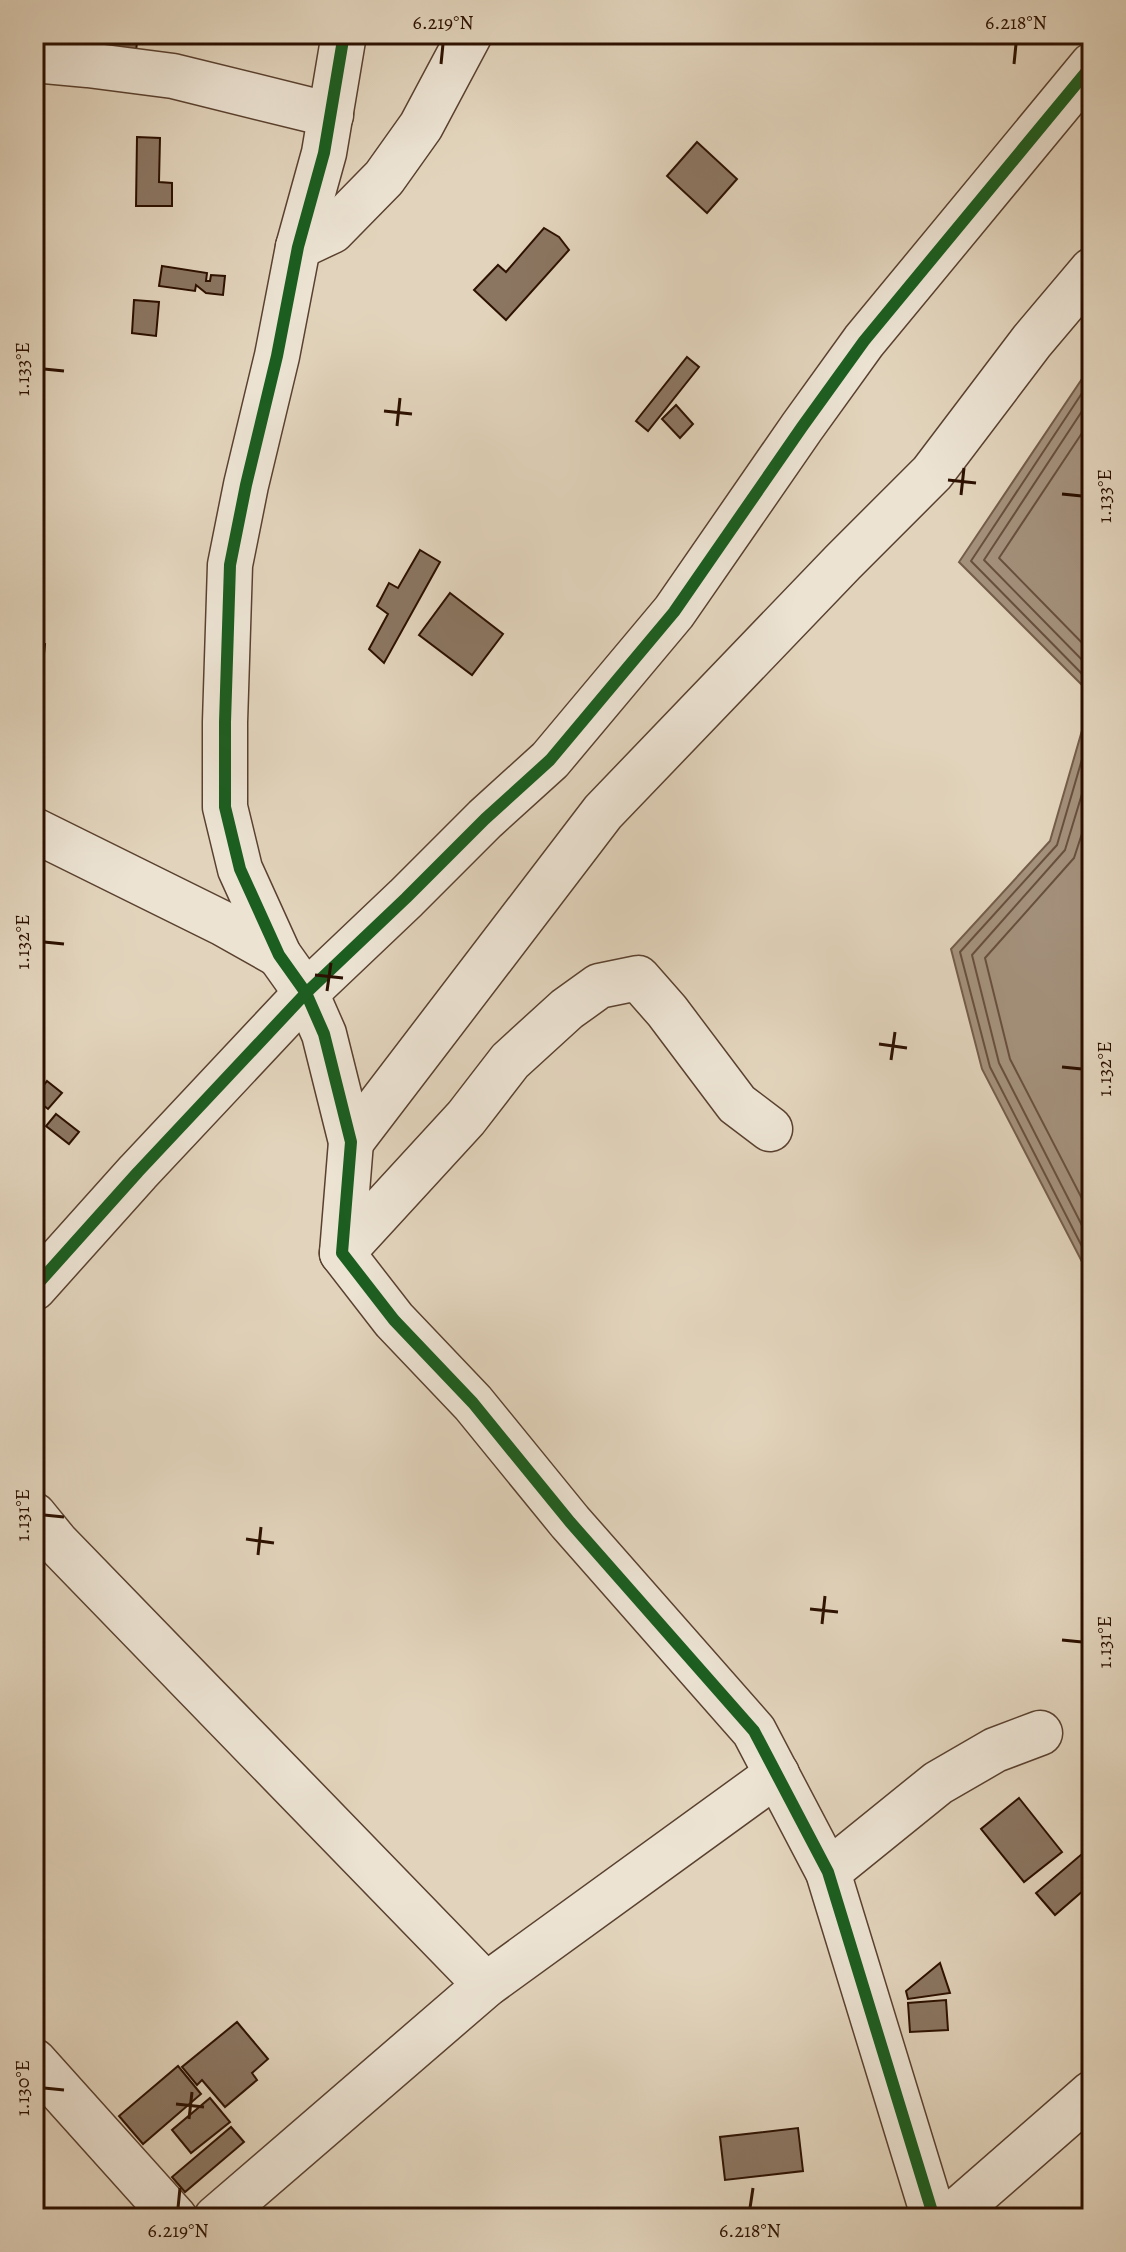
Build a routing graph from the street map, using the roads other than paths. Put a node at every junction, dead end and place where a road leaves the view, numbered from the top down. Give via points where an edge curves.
1 (344, 34) edge
2 (470, 34) edge
3 (34, 60) edge
4 (1092, 65) edge
5 (331, 115) junction
6 (298, 247) junction
7 (1092, 270) edge
8 (34, 830) edge
9 (279, 955) junction
10 (306, 993) junction
11 (770, 1129) dead end
12 (351, 1142) junction
13 (342, 1253) junction
14 (34, 1288) edge
15 (41, 1540) edge
16 (1040, 1733) dead end
17 (777, 1774) junction
18 (828, 1872) junction
19 (486, 1985) junction
20 (34, 2061) edge
21 (1092, 2093) edge
22 (175, 2218) edge
23 (216, 2218) edge
24 (934, 2218) edge
25 (949, 2218) edge

1 - 5 street
2 - 6 street via 421,126 384,178 332,231
3 - 5 street via 173,76
4 - 10 street via 864,341 674,612 609,691 550,760
5 - 6 street
6 - 9 street via 230,565 225,722 225,807 240,869
7 - 12 street via 932,473 603,812
8 - 9 street
9 - 10 street
10 - 12 street via 324,1034
10 - 14 street
11 - 13 street via 737,1104 638,978 599,986 510,1061 466,1118
12 - 13 street
13 - 17 street via 394,1320 473,1403 754,1731
15 - 19 street
16 - 18 street via 995,1750 938,1783
17 - 18 street
17 - 19 street
18 - 24 street
19 - 23 street
20 - 22 street
21 - 25 street

